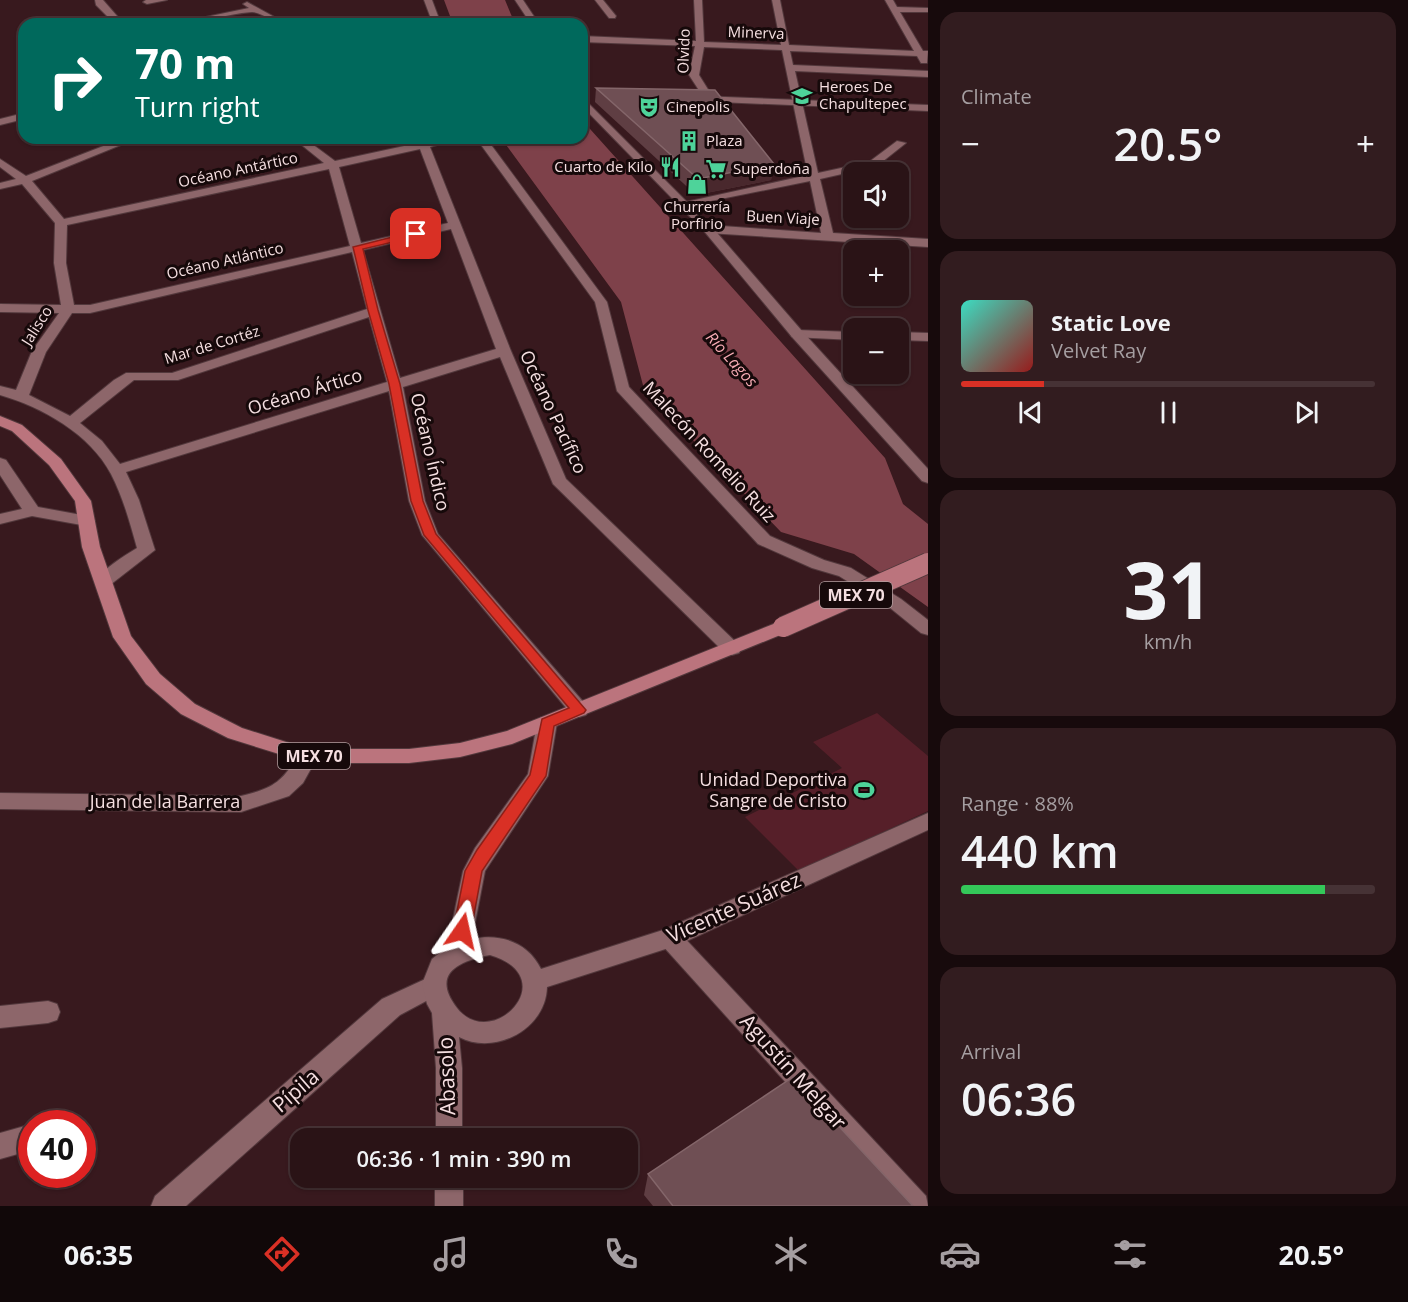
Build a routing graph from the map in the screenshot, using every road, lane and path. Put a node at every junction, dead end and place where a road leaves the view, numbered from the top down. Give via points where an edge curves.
1 (99, 0) edge
2 (163, 0) edge
3 (240, 0) edge
4 (428, 0) edge
5 (519, 0) edge
6 (599, 0) edge
7 (698, 0) edge
8 (776, 0) edge
9 (889, 0) edge
10 (147, 3) dead end
11 (257, 9) junction
12 (894, 9) junction
13 (928, 10) edge
14 (612, 16) dead end
15 (114, 18) edge
16 (208, 18) edge
17 (273, 18) edge
18 (435, 18) edge
19 (531, 18) edge
20 (588, 39) edge
21 (700, 44) junction
22 (785, 47) junction
23 (924, 53) edge
24 (789, 68) junction
25 (928, 68) edge
26 (928, 74) edge
27 (686, 98) edge
28 (709, 99) junction
29 (588, 100) edge
30 (796, 101) junction
31 (928, 108) edge
32 (18, 118) edge
33 (0, 122) edge
34 (901, 143) dead end
35 (118, 144) edge
36 (305, 144) edge
37 (412, 144) edge
38 (424, 144) edge
39 (485, 144) edge
40 (0, 162) edge
41 (333, 165) junction
42 (814, 177) junction
43 (25, 180) junction
44 (0, 186) edge
45 (685, 205) junction
46 (61, 223) junction
47 (455, 225) junction
48 (708, 229) junction
49 (828, 236) junction
50 (928, 243) edge
51 (358, 247) junction
52 (68, 307) junction
53 (0, 308) edge
54 (373, 310) junction
55 (797, 334) junction
56 (843, 336) edge
57 (909, 336) edge
58 (928, 337) edge
59 (504, 351) junction
60 (395, 384) junction
61 (0, 390) edge
62 (21, 396) junction
63 (0, 420) edge
64 (72, 422) junction
65 (0, 463) edge
66 (117, 470) junction
67 (928, 478) edge
68 (32, 511) junction
69 (0, 519) edge
70 (87, 521) junction
71 (928, 563) edge
72 (104, 581) junction
73 (928, 629) edge
74 (732, 649) junction
75 (579, 710) junction
76 (547, 723) junction
77 (308, 756) junction
78 (0, 801) edge
79 (928, 821) edge
80 (670, 938) junction
81 (458, 951) junction
82 (535, 981) junction
83 (434, 985) junction
84 (48, 1012) dead end
85 (444, 1014) junction
86 (0, 1017) edge
87 (449, 1128) edge
88 (18, 1141) edge
89 (0, 1146) edge
90 (449, 1188) edge
91 (165, 1206) edge
92 (448, 1206) edge
93 (916, 1206) edge

1 - 15 street
2 - 10 street
3 - 11 street
4 - 18 street
5 - 19 street
6 - 14 street
7 - 21 street, Olvido
8 - 22 street
9 - 12 street
11 - 16 street
11 - 17 street
12 - 13 street
12 - 23 street
20 - 21 street, Minerva
21 - 22 street, Minerva
21 - 28 street, Olvido via 694,75
22 - 23 street, Minerva
22 - 24 street
23 - 25 street
24 - 26 street
24 - 30 street
27 - 28 street
28 - 30 street
29 - 45 street
30 - 31 street
30 - 42 street
32 - 33 street
34 - 42 street via 873,164
35 - 43 street
36 - 41 street
37 - 41 street, Océano Antártico
38 - 47 street, Océano Pacífico
39 - 73 street, Malecón Romelio Ruiz via 601,302 622,388 764,540 845,572
40 - 43 street
41 - 46 street, Océano Antártico
41 - 51 street, Océano Índico
42 - 45 street
42 - 49 street
43 - 44 street
43 - 46 street
45 - 48 street
46 - 52 street via 60,263
47 - 51 street, Océano Atlántico
47 - 59 street, Océano Pacífico
48 - 49 street, Buen Viaje
48 - 55 street
49 - 50 street, Buen Viaje
51 - 52 street, Océano Atlántico via 90,309
51 - 54 street, Océano Índico
52 - 53 street, Océano Atlántico
52 - 62 street, Jalisco via 39,351
54 - 60 street, Océano Índico
54 - 64 street, Mar de Cortéz via 173,377 131,376
55 - 56 street
55 - 67 street
57 - 58 street
59 - 60 street, Océano Ártico
59 - 74 street, Océano Pacífico via 560,481
60 - 66 street, Océano Ártico
60 - 75 street, Océano Índico via 417,501 430,535
61 - 62 street
62 - 64 street
63 - 70 main road, MEX 70 via 17,428 55,462 83,501
64 - 66 street
65 - 68 street
66 - 72 street via 134,507 146,550
68 - 69 street
68 - 70 street
70 - 72 main road, MEX 70 via 91,547
71 - 74 main road, MEX 70, bridge
72 - 77 main road, MEX 70 via 122,637 153,679 188,709 235,733
74 - 75 main road, MEX 70
75 - 76 main road, MEX 70
76 - 77 main road, MEX 70 via 460,750 408,756
76 - 81 street via 538,776 474,871
77 - 78 street, Juan de la Barrera via 298,777 276,796 241,804
79 - 80 street, Vicente Suárez
80 - 82 street, Vicente Suárez
80 - 93 street, Agustín Melgar
81 - 82 street via 490,945 506,949 529,967
81 - 83 street via 437,972
82 - 85 street via 536,995 530,1008 507,1028 473,1031
83 - 85 street via 436,1001
83 - 91 street, Pípila via 391,1007
84 - 86 street
85 - 87 street, Abasolo
88 - 89 street
90 - 92 street

